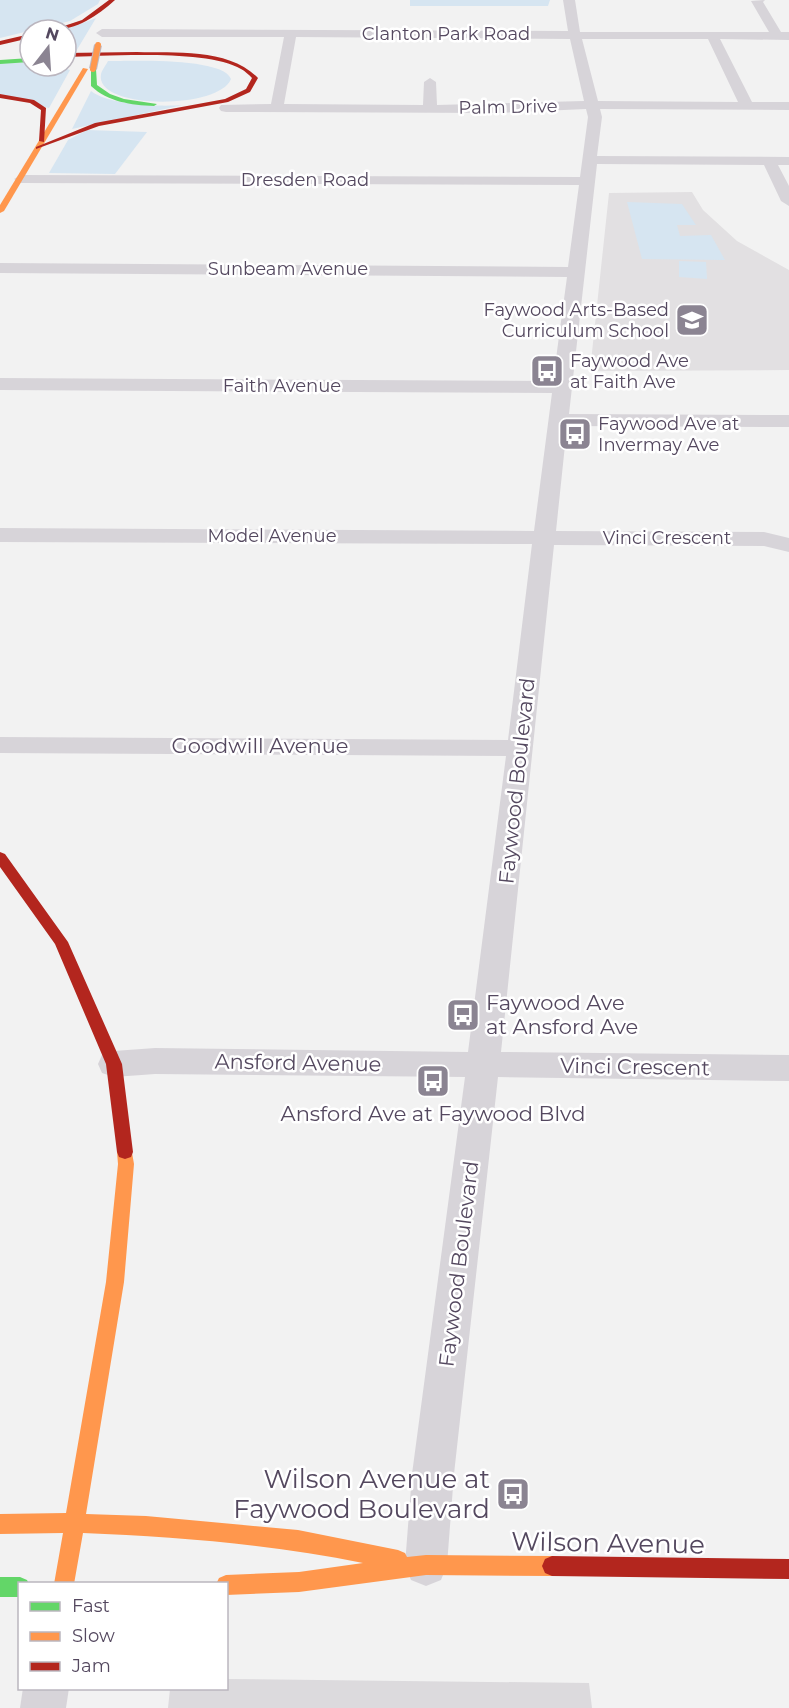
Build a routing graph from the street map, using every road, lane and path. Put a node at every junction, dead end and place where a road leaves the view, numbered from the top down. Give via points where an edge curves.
1 (112, 0) edge
2 (119, 0) edge
3 (569, 0) edge
4 (759, 0) edge
5 (78, 23) edge
6 (291, 34) junction
7 (574, 34) junction
8 (712, 36) junction
9 (783, 36) edge
10 (100, 39) junction
11 (18, 40) edge
12 (1, 46) edge
13 (18, 51) edge
14 (78, 57) edge
15 (78, 57) edge
16 (18, 61) edge
17 (0, 62) edge
18 (89, 69) junction
19 (430, 82) dead end
20 (0, 96) edge
21 (592, 105) junction
22 (747, 106) junction
23 (789, 106) edge
24 (226, 108) dead end
25 (277, 108) junction
26 (430, 109) junction
27 (40, 145) junction
28 (769, 161) junction
29 (789, 161) edge
30 (590, 170) junction
31 (21, 179) junction
32 (789, 201) edge
33 (0, 211) edge
34 (0, 268) edge
35 (577, 272) junction
36 (0, 384) edge
37 (564, 387) junction
38 (559, 420) junction
39 (789, 421) edge
40 (0, 535) edge
41 (544, 537) junction
42 (789, 545) edge
43 (0, 745) edge
44 (520, 748) junction
45 (0, 857) edge
46 (114, 1064) junction
47 (482, 1065) junction
48 (789, 1068) edge
49 (75, 1523) junction
50 (0, 1524) edge
51 (426, 1565) junction
52 (789, 1569) edge
53 (64, 1582) edge
54 (228, 1585) edge
55 (0, 1587) edge
56 (18, 1587) edge
57 (46, 1690) edge
58 (43, 1708) edge

1 - 5 main road
2 - 10 main road
3 - 7 street, Faywood Boulevard
4 - 9 street
6 - 7 street, Clanton Park Road
6 - 10 street, Clanton Park Road via 206,28
6 - 25 street
7 - 8 street, Clanton Park Road
7 - 21 street, Faywood Boulevard
8 - 9 street, Clanton Park Road
8 - 22 street
10 - 18 main road, bridge
11 - 12 main road
12 - 13 main road
14 - 18 main road via 204,63 223,67 239,79 234,88 208,99 143,104 100,93
15 - 27 main road via 205,58 249,69 255,78 252,87 240,96 212,105 99,123
16 - 17 main road
18 - 27 main road
19 - 26 street
20 - 27 main road via 32,101 44,109
21 - 22 street, Palm Drive
21 - 26 street, Palm Drive
21 - 30 street, Faywood Boulevard via 595,117
22 - 23 street, Palm Drive
24 - 25 street, Palm Drive
25 - 26 street, Palm Drive
27 - 31 main road
28 - 29 street, Dresden Road
28 - 30 street, Dresden Road
28 - 32 street
30 - 31 street, Dresden Road
30 - 35 street, Faywood Boulevard
31 - 33 main road
34 - 35 street, Sunbeam Avenue
35 - 37 street, Faywood Boulevard
36 - 37 street, Faith Avenue
37 - 38 street, Faywood Boulevard
38 - 39 street
38 - 41 street, Faywood Boulevard
40 - 41 street, Model Avenue
41 - 42 street, Vinci Crescent via 764,539
41 - 44 street, Faywood Boulevard
43 - 44 street, Goodwill Avenue
44 - 47 street, Faywood Boulevard
45 - 46 main road via 61,942
46 - 47 street, Ansford Avenue via 155,1061
46 - 49 main road via 126,1164 115,1282
47 - 48 street, Vinci Crescent
47 - 51 street, Faywood Boulevard via 433,1474
49 - 50 main road, Wilson Avenue
49 - 51 main road, Wilson Avenue via 298,1540
49 - 53 main road
51 - 52 main road, Wilson Avenue
51 - 54 main road, Wilson Avenue via 299,1582
55 - 56 main road
57 - 58 street

